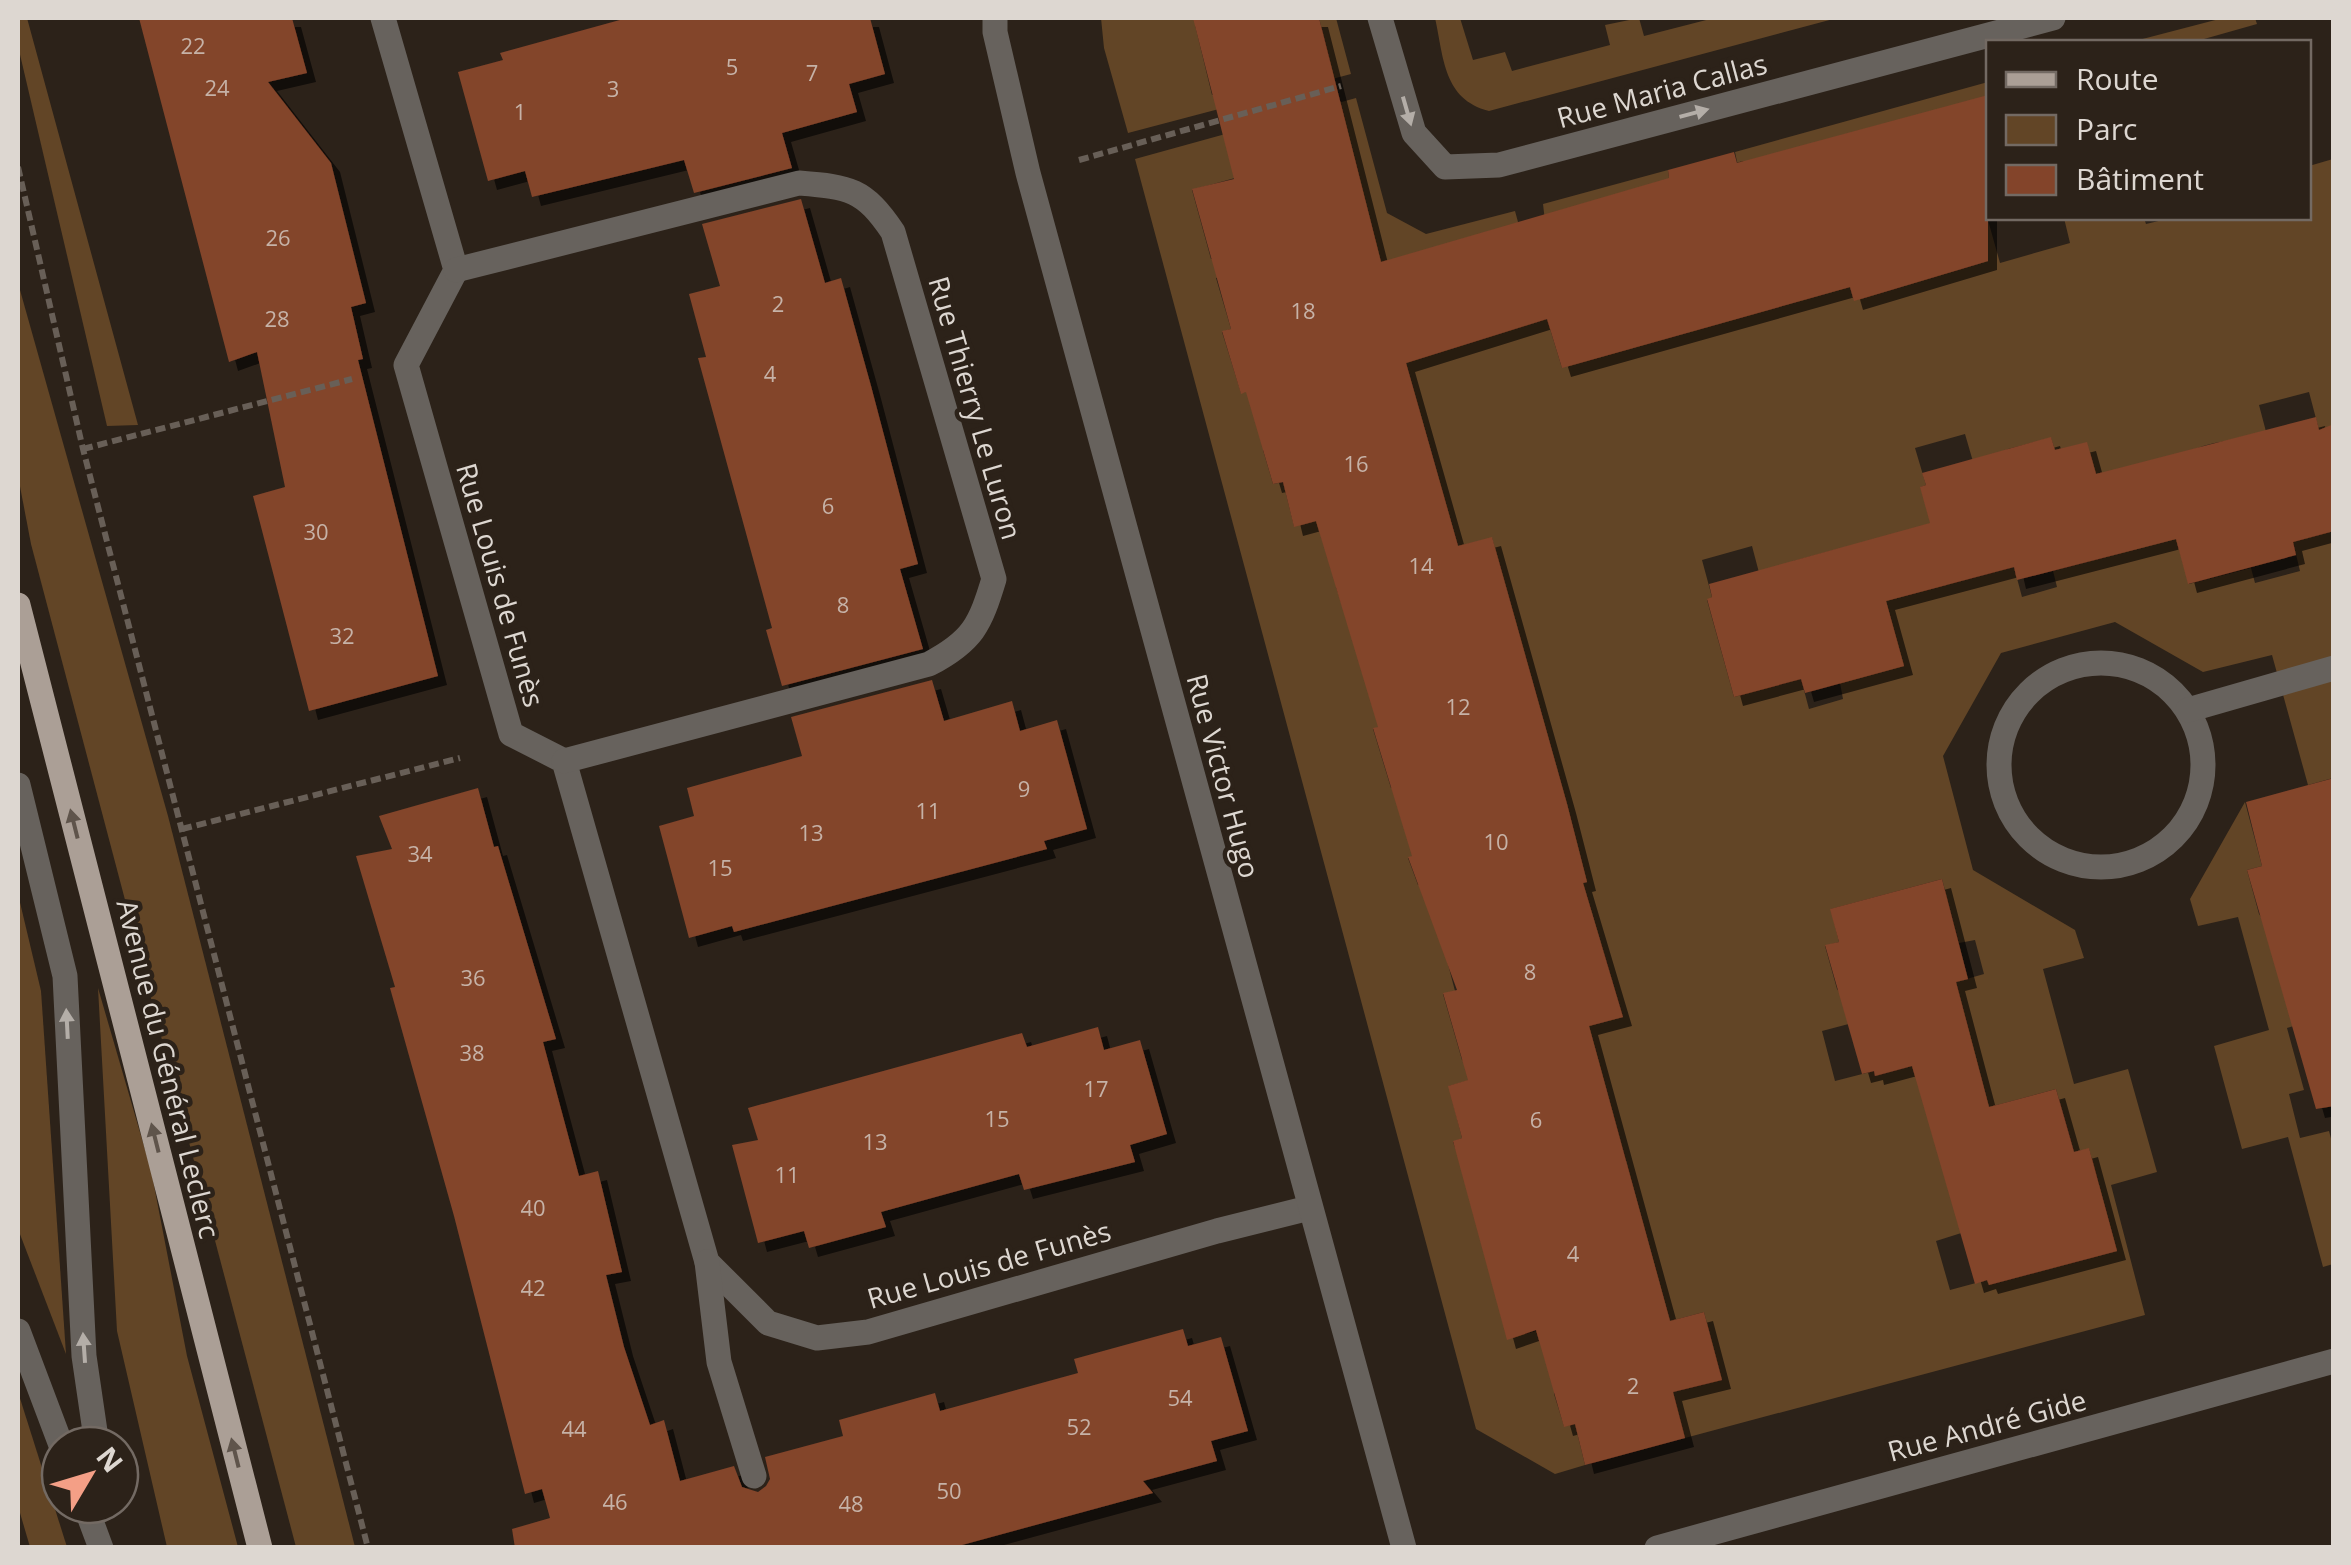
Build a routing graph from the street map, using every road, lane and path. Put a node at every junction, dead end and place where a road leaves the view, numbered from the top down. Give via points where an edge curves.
1 (383, 18) edge
2 (995, 18) edge
3 (1380, 18) edge
4 (2054, 18) edge
5 (1396, 71) junction
6 (18, 167) edge
7 (1028, 173) junction
8 (456, 270) junction
9 (406, 365) junction
10 (83, 449) junction
11 (18, 605) edge
12 (2334, 668) edge
13 (2188, 710) junction
14 (511, 734) junction
15 (564, 761) junction
16 (18, 784) edge
17 (182, 829) junction
18 (1309, 1208) junction
19 (707, 1262) junction
20 (18, 1331) edge
21 (2334, 1362) edge
22 (54, 1425) edge
23 (93, 1425) edge
24 (754, 1476) dead end
25 (260, 1548) edge
26 (368, 1548) edge
27 (1404, 1548) edge
28 (1657, 1548) edge

1 - 8 street
2 - 7 street, Rue Victor Hugo
3 - 5 street, Rue Maria Callas
5 -> 4 street, Rue Maria Callas via 1414,133 1445,167 1499,165
5 - 7 path
6 - 10 path
7 - 18 street, Rue Victor Hugo
8 - 9 street
8 - 15 street, Rue Thierry Le Luron via 799,183 838,186 872,202 892,232 994,580 982,618 959,648 930,664
9 - 10 path
9 - 14 street, Rue Louis de Funès
10 - 17 path
25 -> 11 main road, Avenue du Général Leclerc
12 - 13 street
13 - 13 street via 2201,740 2204,773 2179,833 2153,854 2122,866 2088,867 2054,856 2026,835 2007,806 1999,772 2002,738 2016,706 2042,681 2072,666 2106,662 2138,668
14 - 15 street, Rue Louis de Funès
14 - 17 path via 458,760
15 - 19 street, Rue Louis de Funès
23 -> 16 street via 64,976
17 - 26 path
18 - 19 street, Rue Louis de Funès via 868,1332 817,1338 768,1323
18 - 27 street, Rue Victor Hugo
19 - 24 street, Rue Louis de Funès via 720,1362
20 - 22 street
21 - 28 street, Rue André Gide

